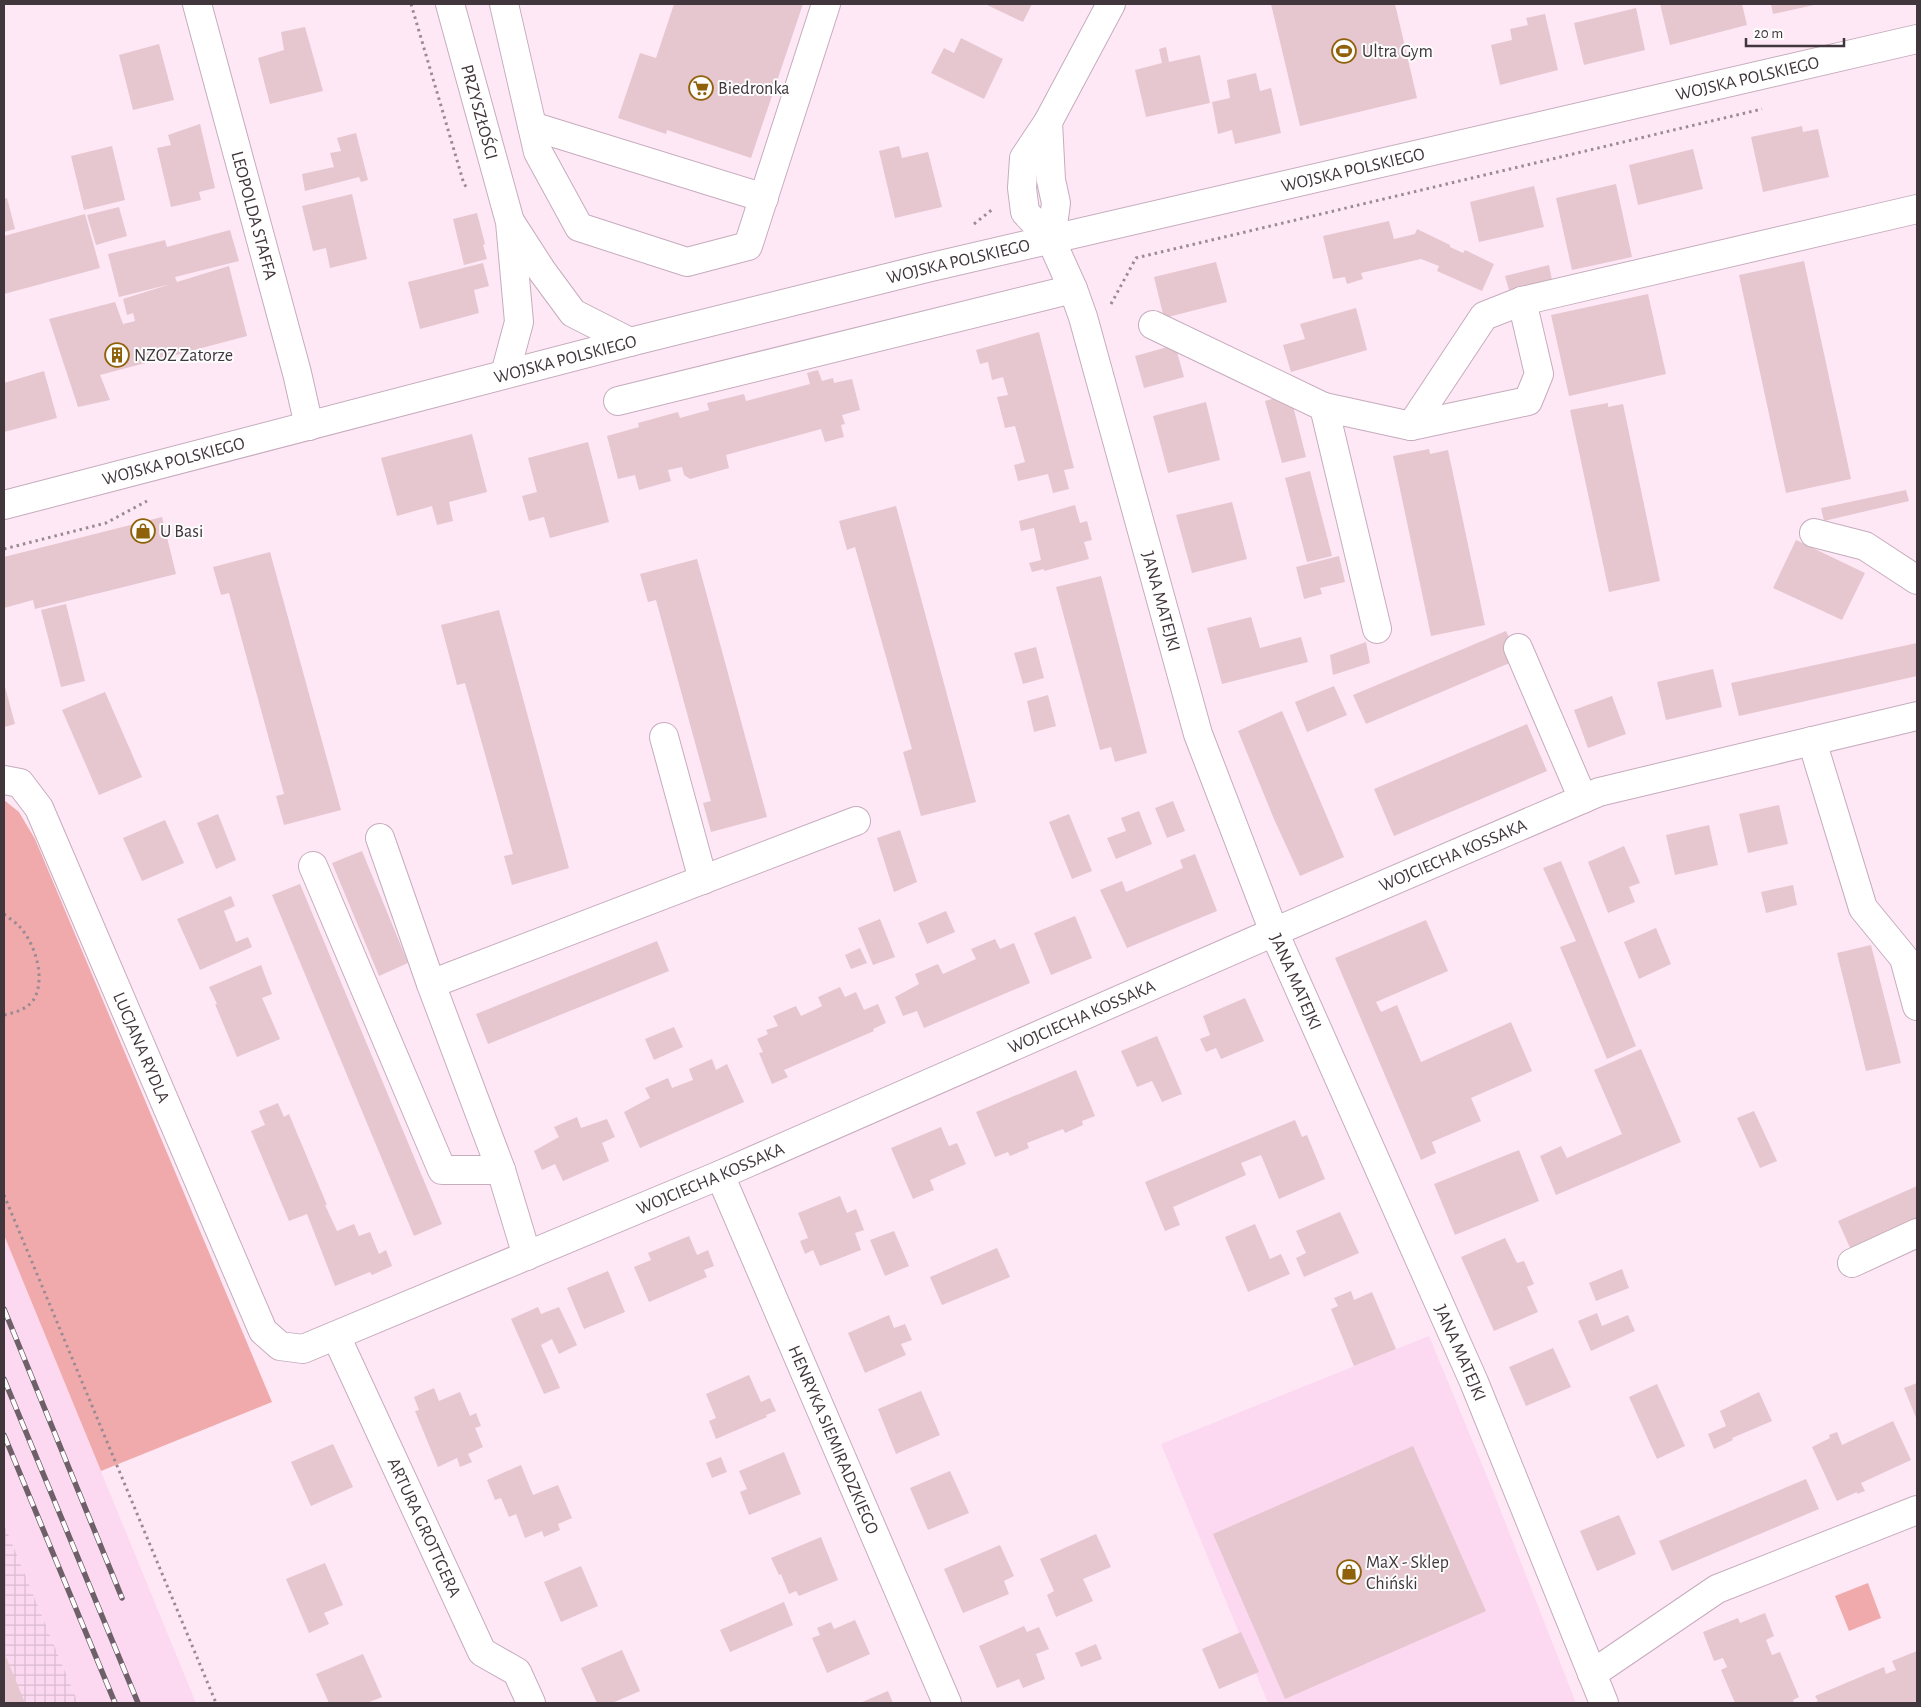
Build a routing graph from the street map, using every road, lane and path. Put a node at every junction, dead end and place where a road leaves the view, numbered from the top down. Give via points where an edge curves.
1 (197, 4) edge
2 (450, 4) edge
3 (504, 4) edge
4 (826, 4) edge
5 (1111, 4) edge
6 (1917, 39) edge
7 (1048, 122) junction
8 (532, 126) junction
9 (1022, 188) junction
10 (764, 198) junction
11 (1917, 210) edge
12 (510, 222) junction
13 (971, 226) dead end
14 (1051, 240) junction
15 (1073, 289) junction
16 (1522, 301) junction
17 (1154, 325) dead end
18 (630, 342) junction
19 (505, 374) junction
20 (618, 401) dead end
21 (1324, 407) junction
22 (308, 426) junction
23 (1411, 426) junction
24 (4, 504) edge
25 (1814, 533) dead end
26 (1917, 580) edge
27 (1377, 629) dead end
28 (1518, 648) dead end
29 (1917, 716) edge
30 (664, 737) dead end
31 (1812, 741) junction
32 (4, 780) edge
33 (1582, 799) junction
34 (856, 821) dead end
35 (380, 838) dead end
36 (313, 866) dead end
37 (703, 880) junction
38 (4, 914) edge
39 (1274, 932) junction
40 (431, 984) junction
41 (1917, 1006) edge
42 (4, 1015) edge
43 (501, 1170) junction
44 (720, 1175) junction
45 (4, 1195) edge
46 (1917, 1234) edge
47 (527, 1256) junction
48 (1852, 1264) dead end
49 (263, 1331) joint
50 (336, 1336) junction
51 (1917, 1510) edge
52 (1592, 1674) junction
53 (216, 1703) edge
54 (530, 1703) edge
55 (947, 1703) edge
56 (1604, 1703) edge

1 - 22 street, LEOPOLDA STAFFA via 297,373
2 - 12 street, PRZYSZŁOŚCI
3 - 8 street
4 - 10 street
5 - 7 street
6 - 14 street, WOJSKA POLSKIEGO
7 - 9 street via 1024,158
7 - 14 street via 1051,180 1056,203
8 - 10 street
8 - 10 street via 538,152 579,227 687,262 748,246
9 - 13 path
9 - 14 street via 1025,212
11 - 16 street
12 - 18 street, PRZYSZŁOŚCI via 574,313
12 - 19 street, PRZYSZŁOŚCI via 519,322
14 - 15 street, JANA MATEJKI
14 - 18 street, WOJSKA POLSKIEGO
15 - 20 street
15 - 39 street, JANA MATEJKI via 1198,734
16 - 23 street via 1484,316
16 - 23 street via 1539,374 1528,401
17 - 21 street
18 - 19 street, WOJSKA POLSKIEGO
19 - 22 street, WOJSKA POLSKIEGO
21 - 23 street
21 - 27 street
22 - 24 street, WOJSKA POLSKIEGO
25 - 26 street via 1865,546
28 - 33 street
29 - 31 street, WOJCIECHA KOSSAKA
30 - 37 street
31 - 33 street, WOJCIECHA KOSSAKA via 1599,792
31 - 41 street via 1863,908 1904,958
32 - 49 street, LUCJANA RYDLA via 20,783 38,808
33 - 39 street, WOJCIECHA KOSSAKA
34 - 37 street
35 - 40 street
36 - 43 street via 442,1170
37 - 40 street
38 - 42 path via 20,927 32,946 40,975 34,1000 17,1013
39 - 44 street, WOJCIECHA KOSSAKA
39 - 52 street, JANA MATEJKI via 1474,1382
40 - 43 street
43 - 47 street
44 - 47 street, WOJCIECHA KOSSAKA
44 - 55 street, HENRYKA SIEMIRADZKIEGO
45 - 53 path
46 - 48 street
47 - 50 street, WOJCIECHA KOSSAKA
49 - 50 street, WOJCIECHA KOSSAKA via 280,1346 303,1349
50 - 54 street, ARTURA GROTTGERA via 482,1652 517,1672
51 - 52 street via 1717,1589
52 - 56 street, JANA MATEJKI

